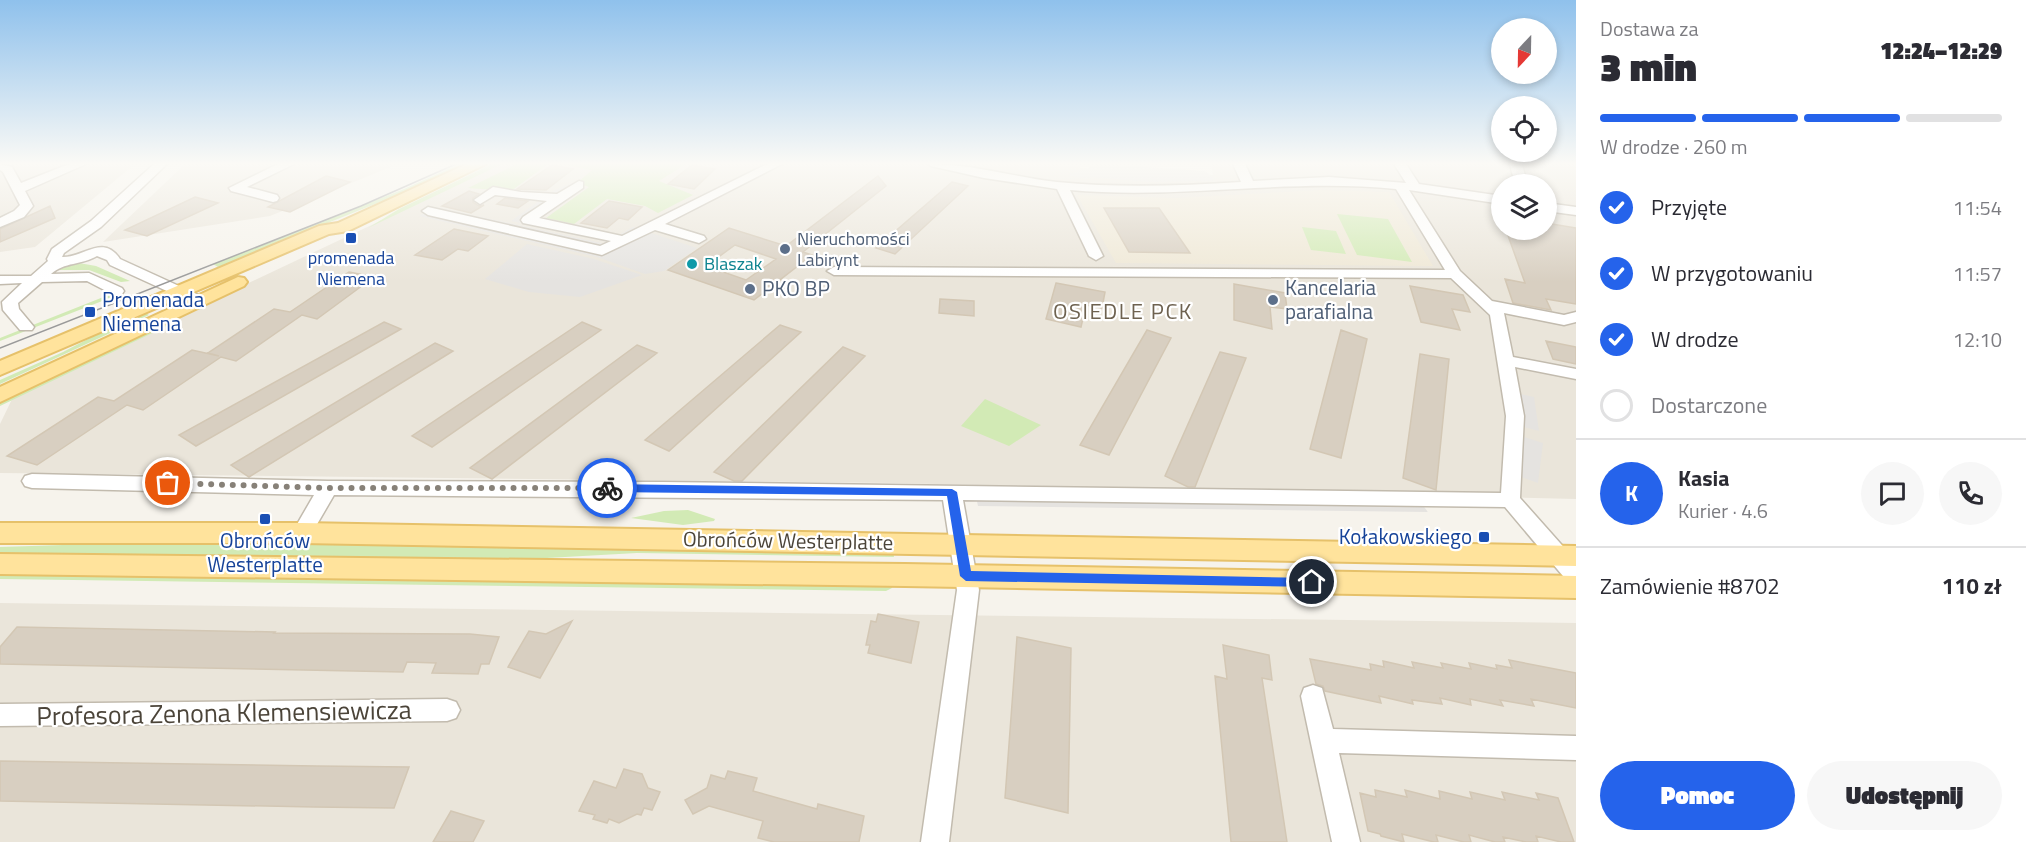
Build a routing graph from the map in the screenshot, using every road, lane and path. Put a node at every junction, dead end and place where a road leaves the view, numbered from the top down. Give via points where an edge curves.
1 (26, 203) edge
2 (118, 203) edge
3 (394, 203) edge
4 (552, 203) edge
5 (697, 203) edge
6 (1070, 203) edge
7 (1411, 203) edge
8 (1557, 208) edge
9 (428, 211) dead end
10 (1576, 211) edge
11 (0, 223) edge
12 (96, 224) junction
13 (653, 225) junction
14 (342, 227) junction
15 (699, 239) dead end
16 (623, 240) junction
17 (95, 247) junction
18 (1096, 256) dead end
19 (64, 257) junction
20 (115, 262) junction
21 (834, 271) dead end
22 (1455, 274) junction
23 (44, 278) dead end
24 (26, 279) dead end
25 (0, 280) edge
26 (117, 291) dead end
27 (178, 291) junction
28 (198, 300) junction
29 (1488, 305) junction
30 (1576, 317) edge
31 (26, 327) dead end
32 (1505, 360) junction
33 (0, 369) edge
34 (1576, 374) edge
35 (0, 395) edge
36 (32, 481) dead end
37 (328, 488) junction
38 (952, 492) junction
39 (1510, 500) junction
40 (0, 532) edge
41 (302, 533) junction
42 (959, 544) junction
43 (1567, 555) edge
44 (0, 564) edge
45 (966, 576) junction
46 (1576, 576) edge
47 (1576, 587) edge
48 (1313, 696) dead end
49 (447, 710) dead end
50 (0, 715) edge
51 (1324, 741) junction
52 (1576, 748) edge
53 (935, 842) edge
54 (1346, 842) edge

1 - 11 street via 19,214
2 - 12 street
3 - 14 main road
4 - 16 street via 528,220
5 - 13 street
6 - 18 street
7 - 22 street
8 - 10 street
9 - 16 street via 602,251
12 - 17 street
12 - 19 street
13 - 15 street
13 - 16 street
14 - 27 main road via 325,230
14 - 28 main road via 335,235
17 - 19 street via 87,256
17 - 20 street
19 - 20 street
19 - 31 street via 10,302 11,310
20 - 27 street
21 - 22 street
22 - 29 street
23 - 26 street via 89,278
24 - 25 street
27 - 28 street
27 - 33 main road
28 - 35 main road
29 - 30 street via 1564,320
29 - 32 street via 1497,314
32 - 34 street
32 - 39 street via 1515,416
36 - 37 street
37 - 38 street
37 - 41 street
38 - 39 street
38 - 42 street
39 - 43 street
40 - 41 main road, Obrońców Westerplatte
41 - 42 main road, Obrońców Westerplatte
42 - 43 main road, Obrońców Westerplatte
42 - 45 street
43 - 46 street
44 - 45 main road, Obrońców Westerplatte
45 - 47 main road, Obrońców Westerplatte
45 - 53 street via 967,604
48 - 51 street
49 - 50 street, Profesora Zenona Klemensiewicza
51 - 52 street
51 - 54 street

